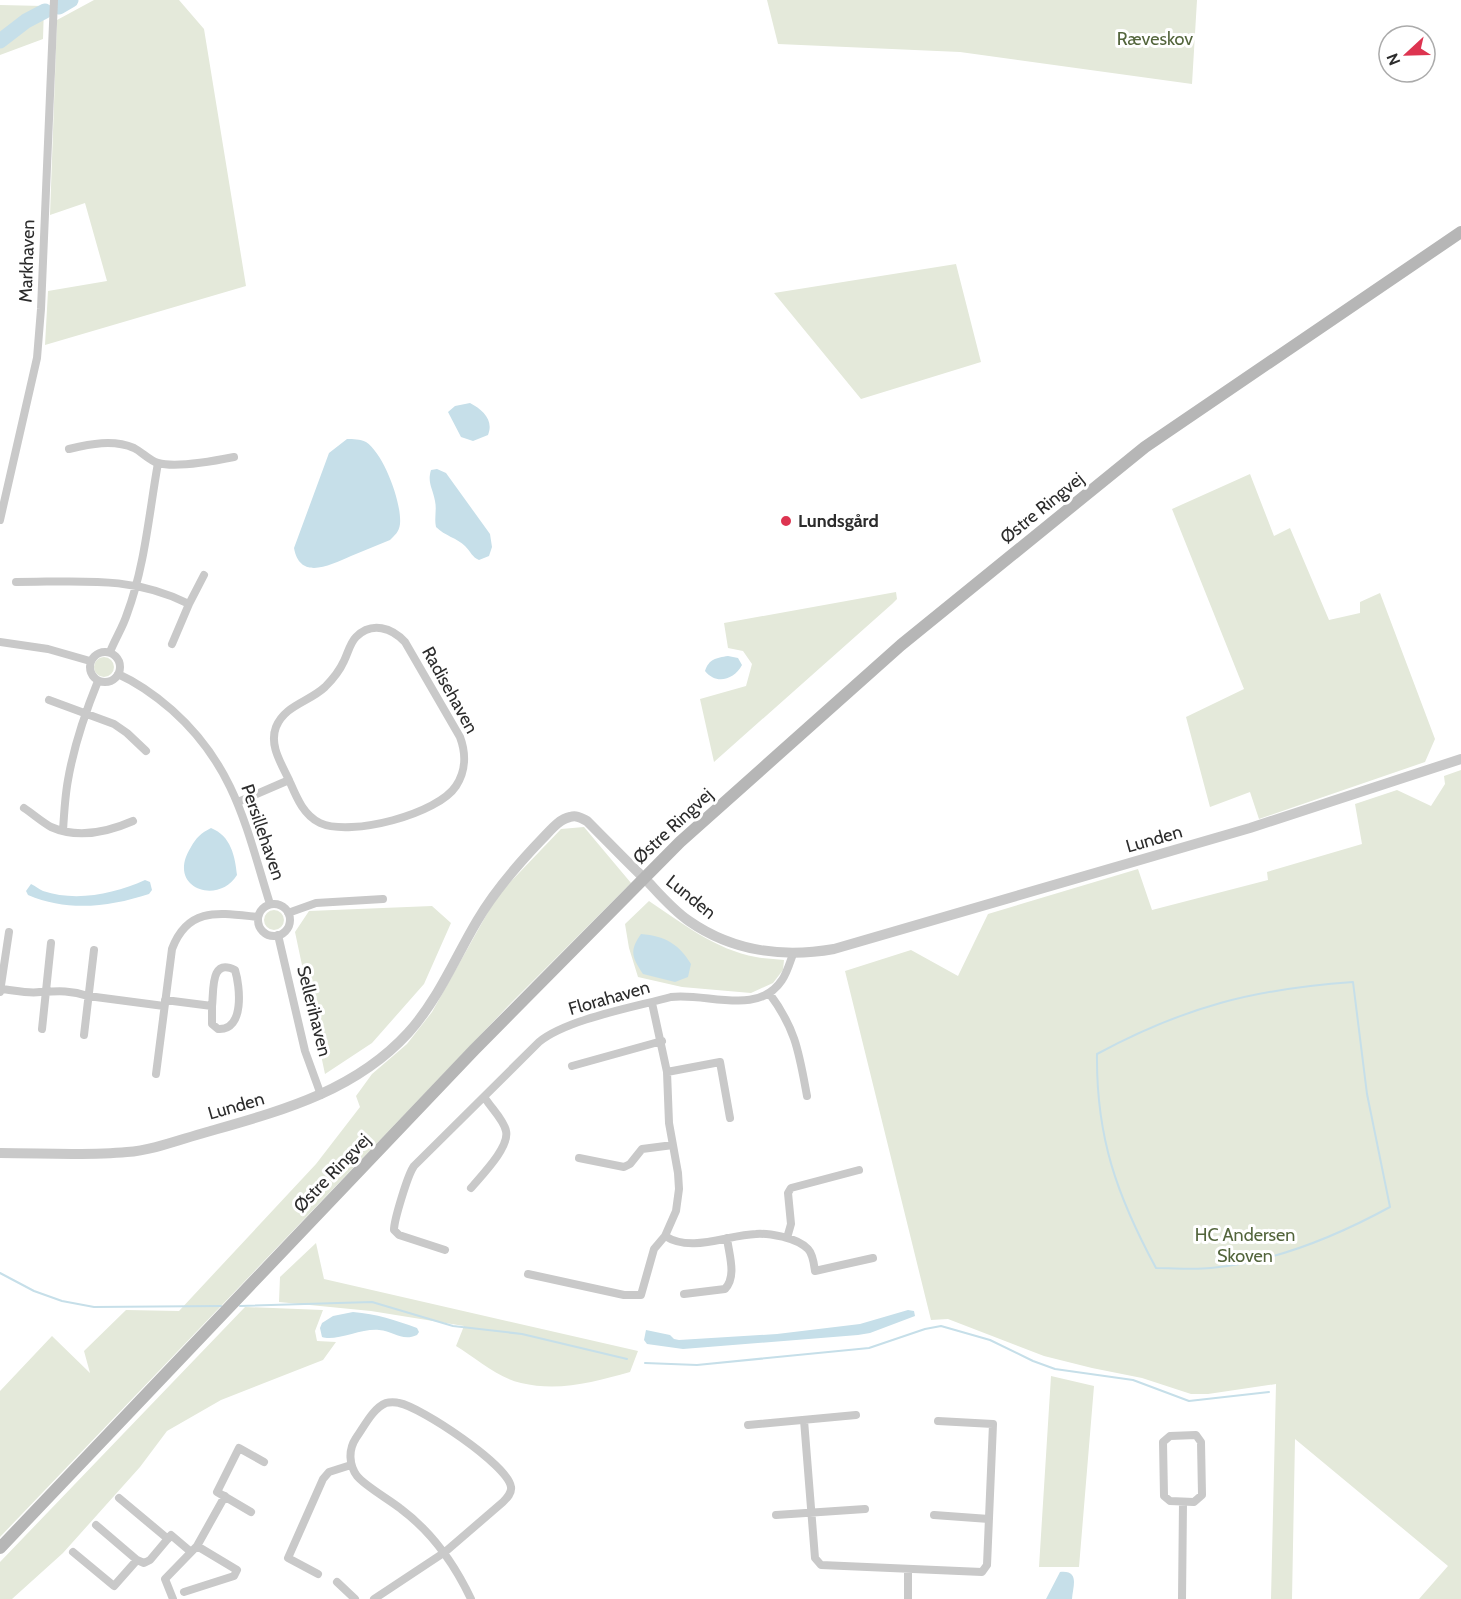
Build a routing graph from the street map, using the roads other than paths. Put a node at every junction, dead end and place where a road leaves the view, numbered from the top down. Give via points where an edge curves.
1 (54, 0) edge
2 (1461, 232) edge
3 (69, 449) dead end
4 (234, 457) dead end
5 (158, 463) junction
6 (0, 520) edge
7 (204, 575) dead end
8 (16, 582) dead end
9 (137, 585) junction
10 (189, 604) junction
11 (0, 642) edge
12 (172, 644) dead end
13 (110, 652) junction
14 (90, 661) junction
15 (118, 674) junction
16 (98, 681) junction
17 (49, 700) dead end
18 (85, 714) junction
19 (146, 751) dead end
20 (1461, 759) edge
21 (289, 780) junction
22 (238, 802) junction
23 (24, 808) dead end
24 (133, 821) dead end
25 (63, 831) junction
26 (383, 898) dead end
27 (270, 904) junction
28 (288, 913) junction
29 (258, 917) junction
30 (9, 932) dead end
31 (278, 935) junction
32 (51, 943) dead end
33 (94, 950) dead end
34 (793, 954) junction
35 (0, 991) edge
36 (47, 991) junction
37 (769, 993) junction
38 (88, 996) junction
39 (652, 1002) junction
40 (165, 1003) junction
41 (212, 1006) junction
42 (42, 1029) dead end
43 (84, 1035) dead end
44 (662, 1041) junction
45 (572, 1066) dead end
46 (668, 1072) junction
47 (156, 1074) dead end
48 (321, 1095) junction
49 (807, 1096) dead end
50 (485, 1098) junction
51 (730, 1118) dead end
52 (672, 1145) junction
53 (0, 1152) edge
54 (579, 1158) dead end
55 (859, 1170) dead end
56 (471, 1188) dead end
57 (665, 1236) junction
58 (727, 1238) junction
59 (787, 1238) junction
60 (445, 1250) dead end
61 (873, 1258) dead end
62 (528, 1274) dead end
63 (684, 1294) dead end
64 (856, 1415) dead end
65 (804, 1420) junction
66 (938, 1421) dead end
67 (748, 1425) dead end
68 (255, 1457) junction
69 (264, 1462) dead end
70 (351, 1465) junction
71 (249, 1466) dead end
72 (225, 1496) junction
73 (119, 1498) dead end
74 (1183, 1503) junction
75 (865, 1509) dead end
76 (251, 1512) dead end
77 (812, 1513) junction
78 (776, 1515) dead end
79 (934, 1515) dead end
80 (989, 1519) junction
81 (96, 1525) dead end
82 (168, 1539) junction
83 (0, 1548) edge
84 (194, 1549) junction
85 (73, 1552) dead end
86 (445, 1552) junction
87 (137, 1560) junction
88 (908, 1569) junction
89 (318, 1574) dead end
90 (337, 1582) dead end
91 (184, 1592) dead end
92 (173, 1599) edge
93 (355, 1599) edge
94 (374, 1599) edge
95 (471, 1599) edge
96 (908, 1599) edge
97 (1182, 1599) edge

1 - 6 street, Markhaven via 37,358
2 - 83 main road, Østre Ringvej via 1145,447 902,645 680,842 466,1059
3 - 5 street via 111,442 132,448
4 - 5 street via 204,463
5 - 9 street
7 - 10 street
8 - 9 street
9 - 10 street
9 - 13 street
10 - 12 street
11 - 14 street via 48,649
13 - 14 street via 100,652
13 - 15 street via 118,660
14 - 16 street via 90,672
15 - 16 street via 109,682
15 - 22 street, Persillehaven via 158,698 185,722 208,750
16 - 18 street
17 - 18 street
18 - 19 street via 114,724
18 - 25 street via 67,782
20 - 34 street, Lunden via 1250,828 1041,890 834,949
21 - 21 street, Radisehaven via 303,809 319,822 336,828 370,826 397,818 436,803 455,787 464,768 464,747 405,642 393,631 379,628 362,632 323,689 281,717 274,738 275,750
21 - 22 street
22 - 27 street, Persillehaven
23 - 25 street
24 - 25 street via 87,834
26 - 28 street via 316,903
27 - 28 street via 282,906
27 - 29 street
28 - 31 street via 288,926
29 - 31 street via 265,933
29 - 40 street via 205,915 177,934
30 - 35 street
31 - 48 street, Sellerihaven via 305,1051
32 - 36 street
33 - 38 street
34 - 37 street via 782,981
34 - 48 street, Lunden via 760,951 728,942 687,920 587,821 579,816 570,817 526,855 493,896 433,1000 408,1033 356,1077
35 - 36 street
36 - 38 street
36 - 42 street
37 - 39 street, Florahaven via 754,1000 686,995
37 - 49 street via 799,1049
38 - 40 street
38 - 43 street
39 - 44 street
39 - 50 street, Florahaven via 548,1035
40 - 41 street
40 - 47 street
41 - 41 street via 214,1027 223,1030 232,1026 238,999 235,970 224,967 214,974
44 - 45 street
44 - 46 street
46 - 51 street via 720,1062
46 - 52 street
48 - 53 street, Lunden via 151,1148 108,1153
50 - 56 street via 507,1132 506,1140
50 - 60 street, Florahaven via 410,1171 394,1224 399,1235
52 - 54 street via 642,1149 624,1167
52 - 57 street via 679,1189 676,1211
55 - 59 street via 791,1188
57 - 58 street via 687,1244
57 - 62 street via 654,1249 641,1295 624,1295
58 - 59 street via 766,1233
58 - 63 street via 731,1283 725,1289
59 - 61 street via 809,1250 815,1271
64 - 65 street
65 - 67 street
65 - 77 street
66 - 80 street via 993,1424
68 - 69 street
68 - 71 street
68 - 72 street via 239,1448 217,1492
70 - 86 street via 358,1478 409,1515
70 - 86 street via 354,1441 376,1410 386,1403 398,1402 463,1438 486,1456 506,1477 510,1494
70 - 89 street via 323,1479 288,1558
72 - 76 street
72 - 84 street
73 - 82 street
74 - 74 street via 1194,1502 1202,1495 1201,1442 1196,1435 1170,1436 1163,1442 1164,1496
74 - 97 street
75 - 77 street
77 - 78 street
77 - 88 street via 815,1558 821,1565
79 - 80 street
80 - 88 street via 987,1565 982,1572
81 - 87 street
82 - 84 street via 171,1535
82 - 87 street via 150,1560
84 - 91 street via 237,1570 234,1576
84 - 92 street via 165,1579
85 - 87 street via 114,1586
86 - 94 street
86 - 95 street
88 - 96 street
90 - 93 street

